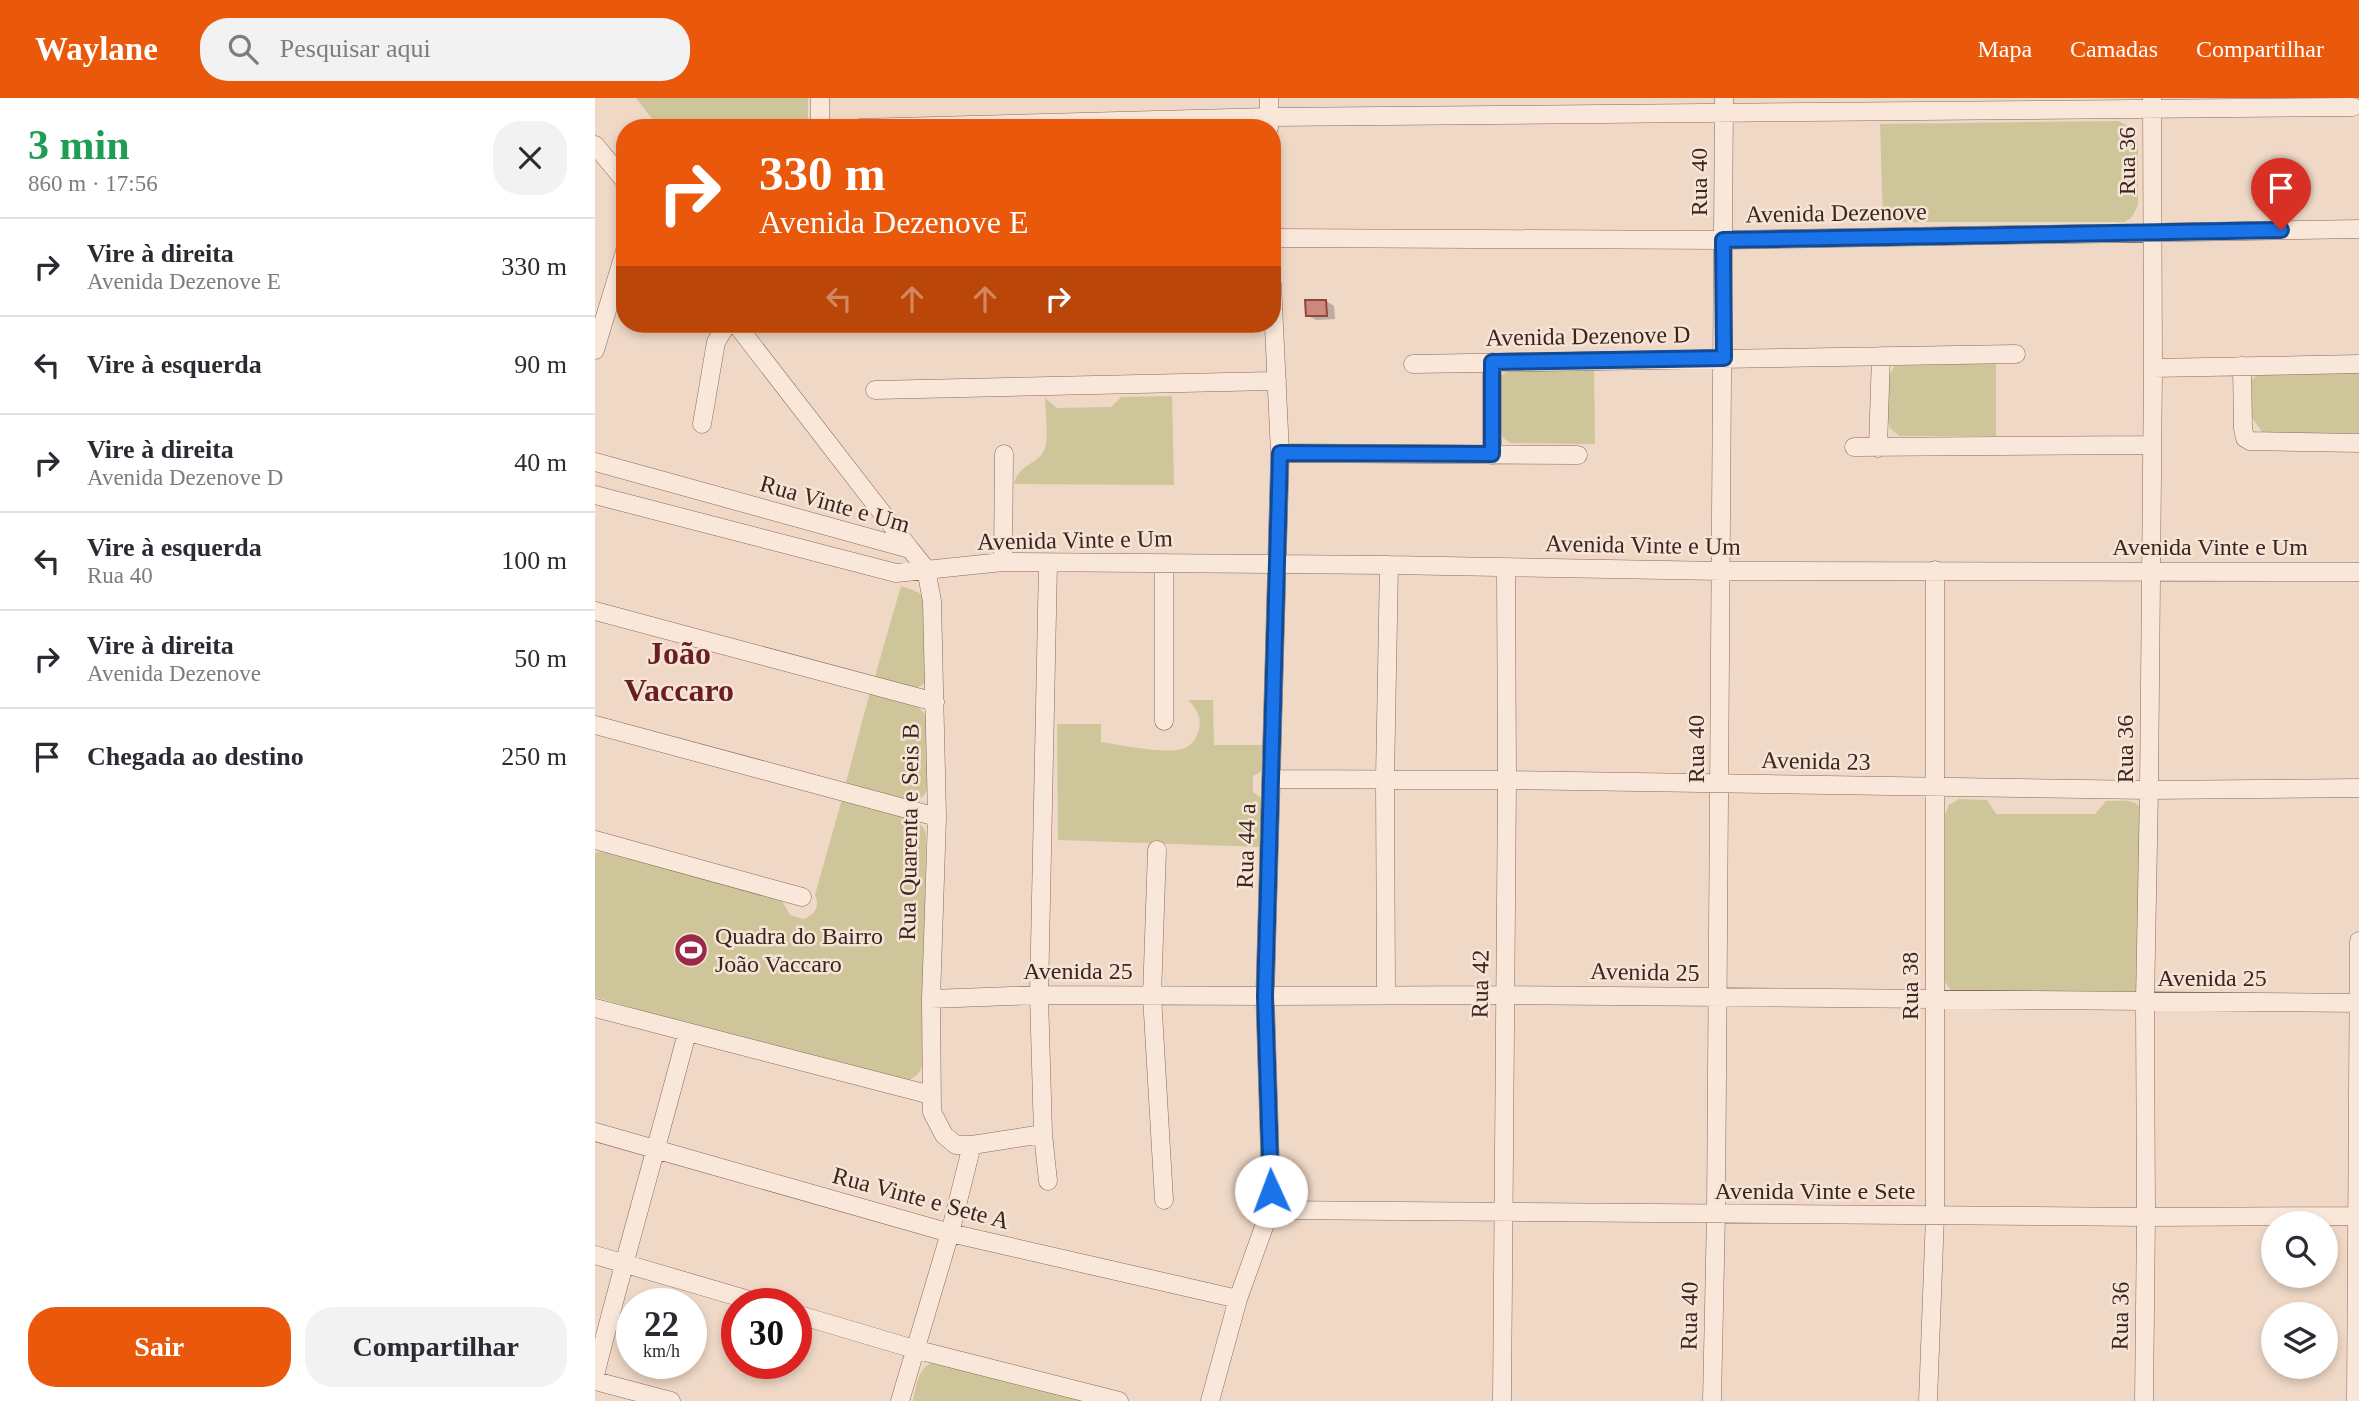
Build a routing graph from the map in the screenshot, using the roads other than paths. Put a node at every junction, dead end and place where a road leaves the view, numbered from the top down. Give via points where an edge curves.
1 (820, 98) edge
2 (1269, 98) edge
3 (2152, 104) edge
4 (1724, 105) edge
5 (2353, 107) dead end
6 (820, 119) edge
7 (1269, 119) edge
8 (1281, 122) edge
9 (595, 145) edge
10 (616, 170) edge
11 (2359, 229) edge
12 (2151, 231) junction
13 (1281, 238) edge
14 (1723, 240) junction
15 (616, 281) edge
16 (722, 333) edge
17 (743, 333) edge
18 (1275, 333) edge
19 (595, 351) edge
20 (2016, 354) dead end
21 (1881, 356) junction
22 (1724, 358) junction
23 (1492, 362) junction
24 (1413, 363) dead end
25 (2359, 364) edge
26 (2242, 366) junction
27 (2153, 368) junction
28 (1277, 381) junction
29 (875, 390) dead end
30 (702, 424) dead end
31 (2359, 443) edge
32 (2152, 445) junction
33 (1854, 447) dead end
34 (1878, 447) junction
35 (1280, 453) junction
36 (1005, 454) dead end
37 (1492, 454) junction
38 (1578, 454) dead end
39 (595, 462) edge
40 (595, 495) edge
41 (910, 549) junction
42 (1003, 562) junction
43 (1164, 563) junction
44 (1048, 564) junction
45 (1279, 564) junction
46 (1389, 565) junction
47 (1506, 568) junction
48 (926, 569) junction
49 (1721, 570) junction
50 (1935, 570) junction
51 (2151, 571) junction
52 (2359, 572) edge
53 (595, 611) edge
54 (935, 702) junction
55 (1164, 721) dead end
56 (595, 725) edge
57 (1385, 778) junction
58 (1273, 779) junction
59 (1507, 780) junction
60 (1720, 785) junction
61 (1937, 787) junction
62 (2359, 788) edge
63 (2149, 790) junction
64 (937, 817) junction
65 (595, 840) edge
66 (1157, 850) dead end
67 (802, 897) dead end
68 (2359, 941) edge
69 (1039, 995) junction
70 (1386, 995) junction
71 (1504, 995) junction
72 (1152, 996) junction
73 (1265, 996) junction
74 (1718, 997) junction
75 (1934, 997) junction
76 (931, 999) junction
77 (2145, 1002) junction
78 (2359, 1003) edge
79 (595, 1008) edge
80 (687, 1033) junction
81 (931, 1095) junction
82 (595, 1132) edge
83 (1043, 1135) junction
84 (972, 1145) junction
85 (656, 1150) junction
86 (1048, 1181) dead end
87 (1164, 1200) dead end
88 (1270, 1210) junction
89 (1504, 1211) junction
90 (1716, 1214) junction
91 (1935, 1216) junction
92 (2358, 1216) edge
93 (2146, 1217) junction
94 (950, 1233) junction
95 (595, 1255) edge
96 (623, 1262) junction
97 (721, 1291) edge
98 (1238, 1299) junction
99 (812, 1319) edge
100 (914, 1349) junction
101 (595, 1375) edge
102 (595, 1381) edge
103 (671, 1401) edge
104 (900, 1401) edge
105 (1119, 1401) edge
106 (1210, 1401) edge
107 (1502, 1401) edge
108 (1712, 1401) edge
109 (1928, 1401) edge
110 (2144, 1401) edge
111 (2356, 1401) edge

1 - 6 street
2 - 7 street
3 - 4 street
3 - 5 street
3 - 12 street, Rua 36
4 - 8 street
4 - 14 street, Rua 40
9 - 10 street
11 - 12 street, Avenida Dezenove
12 - 14 street, Avenida Dezenove
12 - 27 street, Rua 36
13 - 14 street, Avenida Dezenove
14 - 22 street, Rua 40
15 - 19 street
16 - 30 street
17 - 41 street
18 - 28 street, Rua 44 a
20 - 21 street, Avenida Dezenove D
21 - 22 street, Avenida Dezenove D
21 - 34 street
22 - 23 street, Avenida Dezenove D
22 - 49 street, Rua 40
23 - 24 street, Avenida Dezenove D
23 - 37 street
25 - 26 street
26 - 27 street
26 - 31 street via 2245,438
27 - 32 street, Rua 36
28 - 29 street
28 - 35 street, Rua 44 a
32 - 34 street
32 - 51 street, Rua 36
33 - 34 street
35 - 37 street
35 - 45 street, Rua 44 a
36 - 42 street
37 - 38 street
39 - 41 street, Rua Vinte e Um
40 - 48 street, Rua Vinte e Um via 897,573
41 - 48 street, Rua Vinte e Um
42 - 44 street, Avenida Vinte e Um
42 - 48 street, Avenida Vinte e Um
43 - 44 street, Avenida Vinte e Um
43 - 45 street, Avenida Vinte e Um
43 - 55 street
44 - 69 street
45 - 46 street, Avenida Vinte e Um
45 - 58 street, Rua 44 a
46 - 47 street, Avenida Vinte e Um
46 - 57 street
47 - 49 street, Avenida Vinte e Um
47 - 59 street, Rua 42
48 - 54 street, Rua Quarenta e Seis B via 932,601
49 - 50 street, Avenida Vinte e Um
49 - 60 street, Rua 40
50 - 51 street, Avenida Vinte e Um
50 - 61 street, Rua 38
51 - 52 street, Avenida Vinte e Um
51 - 63 street, Rua 36
53 - 54 street
54 - 64 street, Rua Quarenta e Seis B
56 - 64 street
57 - 58 street, Avenida 23
57 - 59 street, Avenida 23
57 - 70 street
58 - 73 street, Rua 44 a
59 - 60 street, Avenida 23
59 - 71 street, Rua 42
60 - 61 street, Avenida 23
60 - 74 street, Rua 40
61 - 63 street, Avenida 23
61 - 75 street, Rua 38
62 - 63 street, Avenida 23
63 - 77 street, Rua 36
64 - 76 street, Rua Quarenta e Seis B
65 - 67 street
66 - 72 street
68 - 78 street
69 - 72 street, Avenida 25
69 - 76 street, Avenida 25
69 - 83 street
70 - 71 street, Avenida 25
70 - 73 street, Avenida 25
71 - 74 street, Avenida 25
71 - 89 street, Rua 42
72 - 73 street, Avenida 25
72 - 87 street
73 - 88 street, Rua 44 a
74 - 75 street, Avenida 25
74 - 90 street, Rua 40
75 - 77 street, Avenida 25
75 - 91 street, Rua 38
76 - 81 street, Rua Quarenta e Seis B
77 - 78 street, Avenida 25
77 - 93 street, Rua 36
78 - 92 street
79 - 80 street
80 - 81 street
80 - 85 street
81 - 84 street, Rua Quarenta e Seis B via 935,1121 944,1135 957,1145
82 - 85 street, Rua Vinte e Sete A
83 - 84 street
83 - 86 street
84 - 94 street
85 - 94 street, Rua Vinte e Sete A
85 - 96 street
88 - 89 street, Avenida Vinte e Sete
88 - 98 street, Rua 44 a
89 - 90 street, Avenida Vinte e Sete
89 - 107 street, Rua 42
90 - 91 street, Avenida Vinte e Sete
90 - 108 street, Rua 40
91 - 93 street, Avenida Vinte e Sete
91 - 109 street, Rua 38
92 - 93 street, Avenida Vinte e Sete
92 - 111 street
93 - 110 street, Rua 36
94 - 98 street, Rua Vinte e Sete A
94 - 100 street
95 - 96 street
96 - 97 street
96 - 101 street
98 - 106 street, Rua 44 a
99 - 100 street
100 - 104 street
100 - 105 street
102 - 103 street

